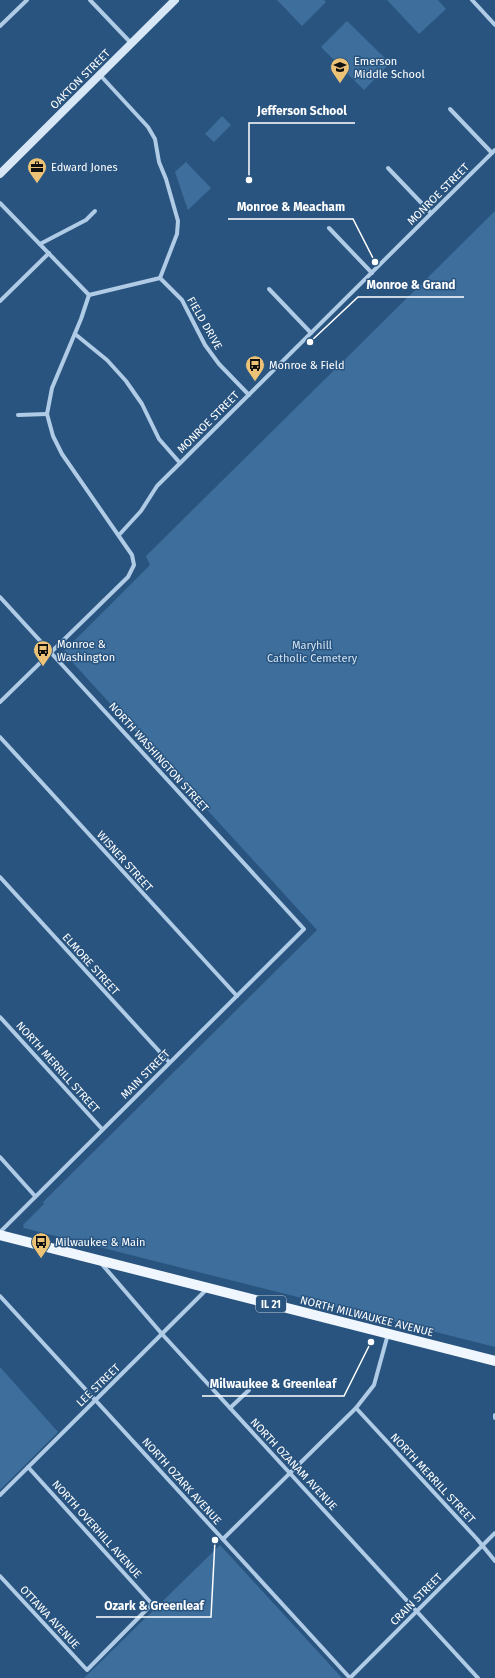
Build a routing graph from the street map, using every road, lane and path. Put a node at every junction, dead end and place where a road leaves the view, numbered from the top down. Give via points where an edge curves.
1 (27, 0) edge
2 (90, 0) edge
3 (175, 0) edge
4 (472, 0) edge
5 (495, 25) edge
6 (0, 26) edge
7 (132, 44) junction
8 (100, 75) junction
9 (450, 109) dead end
10 (494, 151) edge
11 (388, 168) dead end
12 (0, 174) edge
13 (0, 203) edge
14 (95, 211) dead end
15 (432, 213) junction
16 (329, 228) dead end
17 (40, 244) junction
18 (49, 253) junction
19 (372, 272) junction
20 (160, 278) junction
21 (269, 289) dead end
22 (89, 295) junction
23 (0, 301) edge
24 (312, 332) junction
25 (75, 334) junction
26 (249, 395) junction
27 (47, 414) junction
28 (18, 415) dead end
29 (180, 463) junction
30 (119, 535) junction
31 (0, 597) edge
32 (51, 652) junction
33 (0, 702) edge
34 (0, 737) edge
35 (0, 877) edge
36 (304, 929) joint
37 (237, 996) junction
38 (0, 1017) edge
39 (169, 1062) junction
40 (102, 1129) junction
41 (0, 1158) edge
42 (35, 1196) junction
43 (0, 1233) edge
44 (99, 1261) junction
45 (208, 1288) junction
46 (0, 1296) edge
47 (162, 1334) junction
48 (388, 1334) junction
49 (495, 1361) edge
50 (249, 1390) dead end
51 (96, 1400) junction
52 (230, 1408) junction
53 (356, 1408) junction
54 (28, 1467) junction
55 (290, 1473) junction
56 (0, 1494) edge
57 (495, 1533) edge
58 (223, 1539) junction
59 (482, 1546) junction
60 (495, 1561) edge
61 (0, 1576) edge
62 (417, 1612) junction
63 (87, 1670) joint
64 (350, 1678) edge
65 (478, 1678) edge

1 - 6 street
2 - 7 street
3 - 7 main road, OAKTON STREET
4 - 5 street
7 - 8 main road, OAKTON STREET
8 - 12 main road, OAKTON STREET
8 - 20 street via 152,133 172,200 178,227
9 - 10 street
10 - 15 street, MONROE STREET
11 - 15 street
13 - 17 street
14 - 17 street via 86,220
15 - 19 street, MONROE STREET
16 - 19 street
17 - 18 street
18 - 22 street
18 - 23 street
19 - 24 street, MONROE STREET
20 - 22 street
20 - 26 street, FIELD DRIVE via 182,300 218,364
21 - 24 street
22 - 25 street
24 - 26 street, MONROE STREET
25 - 27 street via 52,388
25 - 29 street via 107,360 126,381 142,404 159,439
26 - 29 street, MONROE STREET
27 - 28 street
27 - 30 street via 53,436 62,454
29 - 30 street, MONROE STREET via 157,486 141,511
30 - 32 street via 134,560 132,571
31 - 32 street, NORTH WASHINGTON STREET
32 - 33 street
32 - 36 street, NORTH WASHINGTON STREET
34 - 37 street, WISNER STREET
35 - 39 street, ELMORE STREET
36 - 37 street, MAIN STREET
37 - 39 street, MAIN STREET
38 - 40 street, NORTH MERRILL STREET
39 - 40 street, MAIN STREET
40 - 42 street, MAIN STREET
41 - 42 street
42 - 43 street, MAIN STREET
43 - 44 main road, NORTH MILWAUKEE AVENUE / IL 21
44 - 45 main road, NORTH MILWAUKEE AVENUE / IL 21
44 - 47 street, NORTH OZANAM AVENUE
45 - 47 street, LEE STREET
45 - 48 main road, NORTH MILWAUKEE AVENUE / IL 21
46 - 51 street, NORTH OZARK AVENUE
47 - 51 street, LEE STREET
47 - 52 street, NORTH OZANAM AVENUE
48 - 49 main road, NORTH MILWAUKEE AVENUE / IL 21
48 - 53 street via 374,1385
50 - 52 street
51 - 54 street, LEE STREET
51 - 58 street, NORTH OZARK AVENUE
52 - 55 street, NORTH OZANAM AVENUE
53 - 55 street
53 - 59 street, NORTH MERRILL STREET
54 - 56 street, LEE STREET
54 - 63 street, NORTH OVERHILL AVENUE via 152,1604
55 - 58 street
55 - 62 street, NORTH OZANAM AVENUE
57 - 59 street, CRAIN STREET
58 - 64 street, NORTH OZARK AVENUE
59 - 60 street, NORTH MERRILL STREET
59 - 62 street, CRAIN STREET
61 - 63 street, OTTAWA AVENUE
62 - 64 street, CRAIN STREET
62 - 65 street, NORTH OZANAM AVENUE

